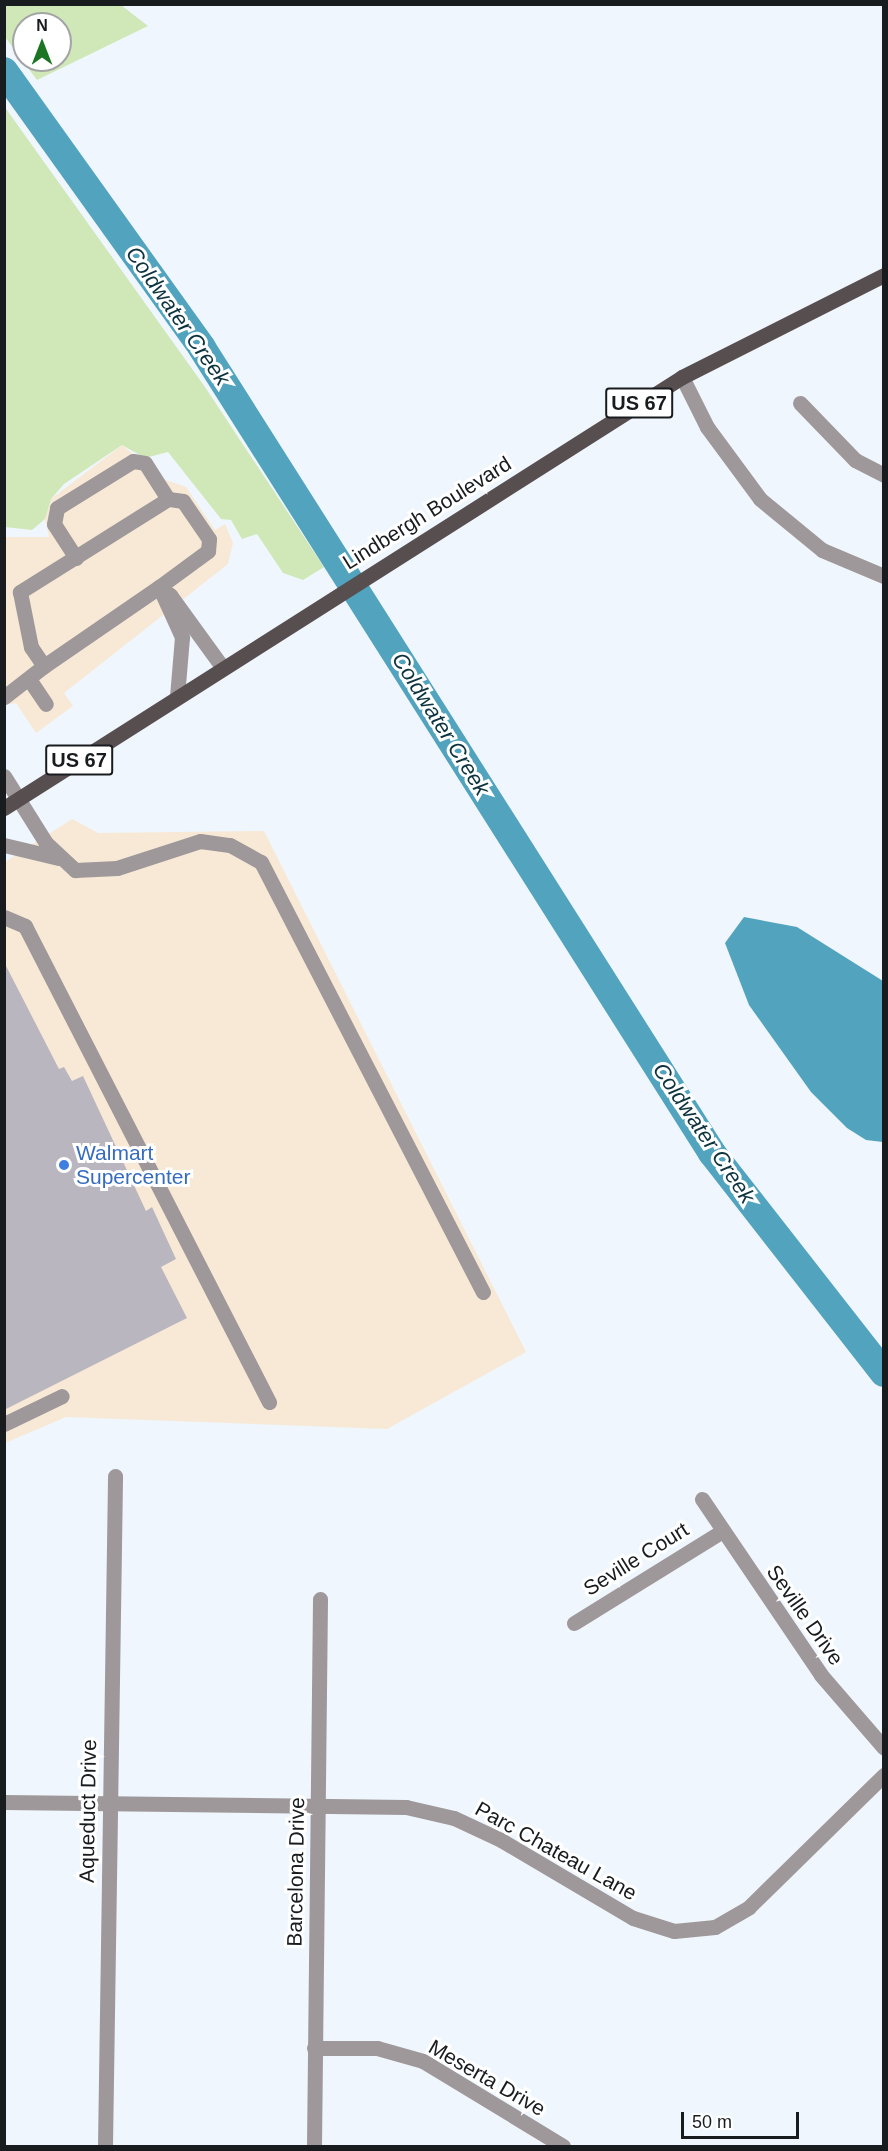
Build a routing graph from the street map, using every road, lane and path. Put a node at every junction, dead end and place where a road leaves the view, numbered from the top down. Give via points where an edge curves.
1 (884, 275) edge
2 (682, 377) junction
3 (800, 403) dead end
4 (884, 474) edge
5 (168, 499) junction
6 (76, 558) junction
7 (884, 576) edge
8 (160, 589) junction
9 (44, 666) junction
10 (223, 668) junction
11 (28, 679) junction
12 (4, 697) edge
13 (177, 697) junction
14 (46, 704) dead end
15 (4, 776) edge
16 (20, 798) junction
17 (4, 808) edge
18 (4, 845) edge
19 (58, 858) junction
20 (4, 917) edge
21 (483, 1292) dead end
22 (62, 1396) dead end
23 (269, 1402) dead end
24 (4, 1424) edge
25 (115, 1476) dead end
26 (702, 1499) dead end
27 (720, 1532) junction
28 (320, 1599) dead end
29 (574, 1623) dead end
30 (884, 1748) edge
31 (884, 1775) edge
32 (4, 1802) edge
33 (109, 1802) junction
34 (318, 1805) junction
35 (314, 2048) junction
36 (105, 2146) edge
37 (314, 2146) edge
38 (561, 2146) edge

1 - 2 main road, Lindbergh Boulevard / US 67
2 - 7 street via 707,427 760,499 822,550
2 - 10 main road, Lindbergh Boulevard / US 67
3 - 4 street via 855,460
5 - 6 street
5 - 6 street via 145,464 133,461 57,507 54,524
5 - 8 street via 183,501 209,539 208,551
6 - 9 street via 20,592 31,648
8 - 9 street
8 - 10 street via 170,595
8 - 13 street via 182,638
9 - 11 street
10 - 13 main road, Lindbergh Boulevard / US 67
11 - 12 street
11 - 14 street
13 - 16 main road, Lindbergh Boulevard / US 67
15 - 16 street
16 - 17 main road, Lindbergh Boulevard / US 67
16 - 19 street
18 - 19 street
19 - 21 street via 75,870 104,871 200,841 230,845 261,862
20 - 23 street via 26,926
22 - 24 street
25 - 33 street, Aqueduct Drive
26 - 27 street, Seville Drive
27 - 29 street, Seville Court
27 - 30 street, Seville Drive via 821,1675
28 - 34 street, Barcelona Drive
31 - 34 street, Parc Chateau Lane via 749,1907 715,1927 674,1931 633,1918 501,1839 454,1818 406,1807
32 - 33 street, Parc Chateau Lane
33 - 34 street, Parc Chateau Lane
33 - 36 street, Aqueduct Drive
34 - 35 street, Barcelona Drive
35 - 37 street, Barcelona Drive
35 - 38 street, Meserta Drive via 377,2048 423,2061

